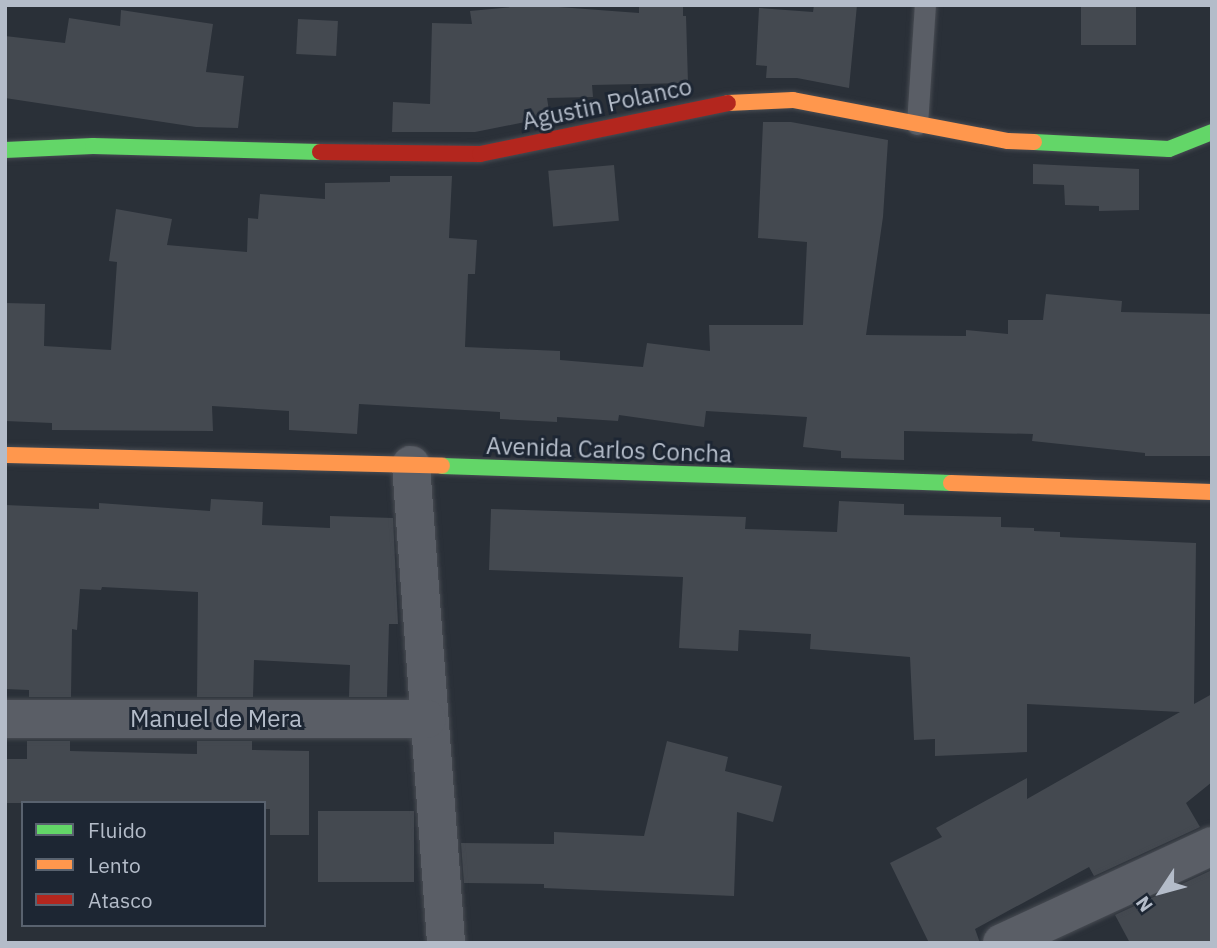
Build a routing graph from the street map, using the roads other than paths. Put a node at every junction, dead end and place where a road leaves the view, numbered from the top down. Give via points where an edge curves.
1 (925, 5) edge
2 (917, 124) junction
3 (1212, 132) edge
4 (5, 150) edge
5 (5, 455) edge
6 (411, 465) junction
7 (1212, 492) edge
8 (5, 719) edge
9 (427, 719) junction
10 (1212, 846) edge
11 (446, 943) edge
12 (1002, 943) edge

1 - 2 lane
2 - 3 street, Agustin Polanco via 1008,141 1169,149
2 - 4 street, Agustin Polanco via 793,100 752,100 481,154 93,146
5 - 6 street, Avenida Carlos Concha
6 - 7 street, Avenida Carlos Concha
6 - 9 street
8 - 9 street, Manuel de Mera
9 - 11 street
10 - 12 street

